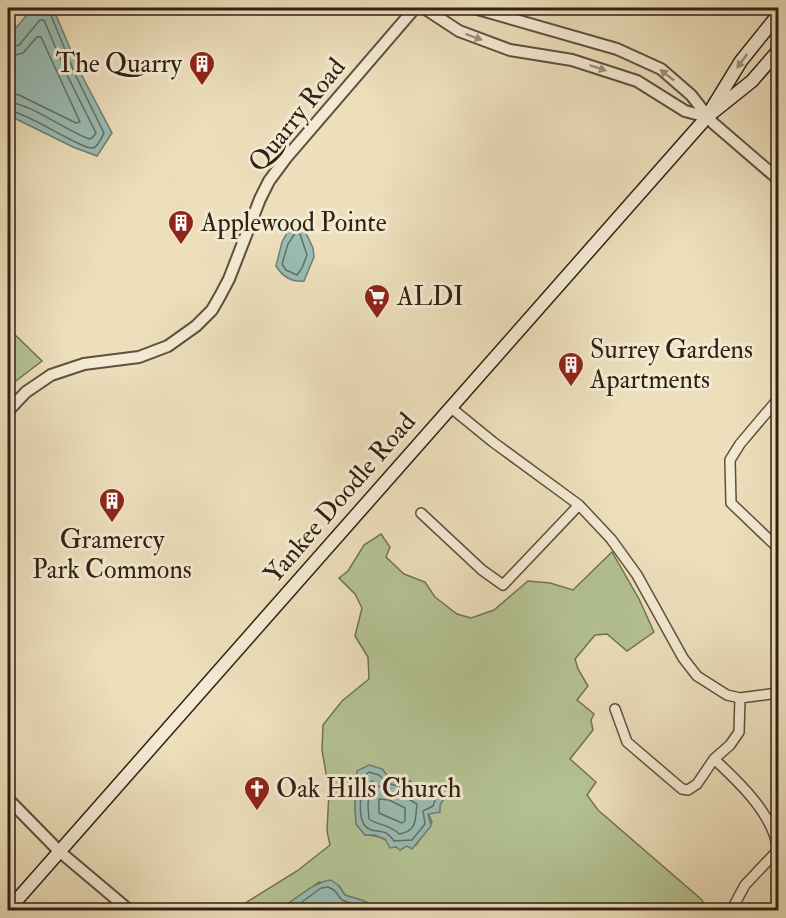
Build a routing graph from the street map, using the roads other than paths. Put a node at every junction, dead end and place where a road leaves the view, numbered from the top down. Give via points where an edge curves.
1 (416, 8) edge
2 (424, 8) edge
3 (474, 8) edge
4 (489, 10) edge
5 (778, 15) edge
6 (778, 51) edge
7 (707, 117) junction
8 (778, 179) edge
9 (778, 399) edge
10 (450, 407) junction
11 (8, 411) edge
12 (579, 505) junction
13 (421, 513) dead end
14 (778, 548) edge
15 (778, 693) edge
16 (740, 698) junction
17 (615, 709) dead end
18 (714, 759) junction
19 (8, 799) edge
20 (59, 851) junction
21 (732, 909) dead end
22 (8, 910) edge
23 (129, 910) edge

1 - 11 street, Quarry Road via 269,181 229,279 212,310 196,326 168,346 139,357 84,364 51,375 26,392
2 -> 7 street via 459,31 510,50 572,60 637,81 685,111
3 - 4 street
7 -> 4 street via 692,95 661,69 617,49
5 -> 7 main road, Yankee Doodle Road via 741,61
6 - 7 main road, Yankee Doodle Road via 752,81
7 - 8 street
7 - 10 main road, Yankee Doodle Road
9 - 14 street via 730,460 731,502
10 - 12 street
10 - 20 main road, Yankee Doodle Road
12 - 13 street via 503,585
12 - 16 street via 637,575 697,676 727,695
15 - 16 street
16 - 18 street via 739,732
17 - 18 street via 627,742 682,789 697,784
18 - 21 street via 744,786 777,839 778,850 745,885
19 - 20 street
20 - 22 main road, Yankee Doodle Road
20 - 23 street

